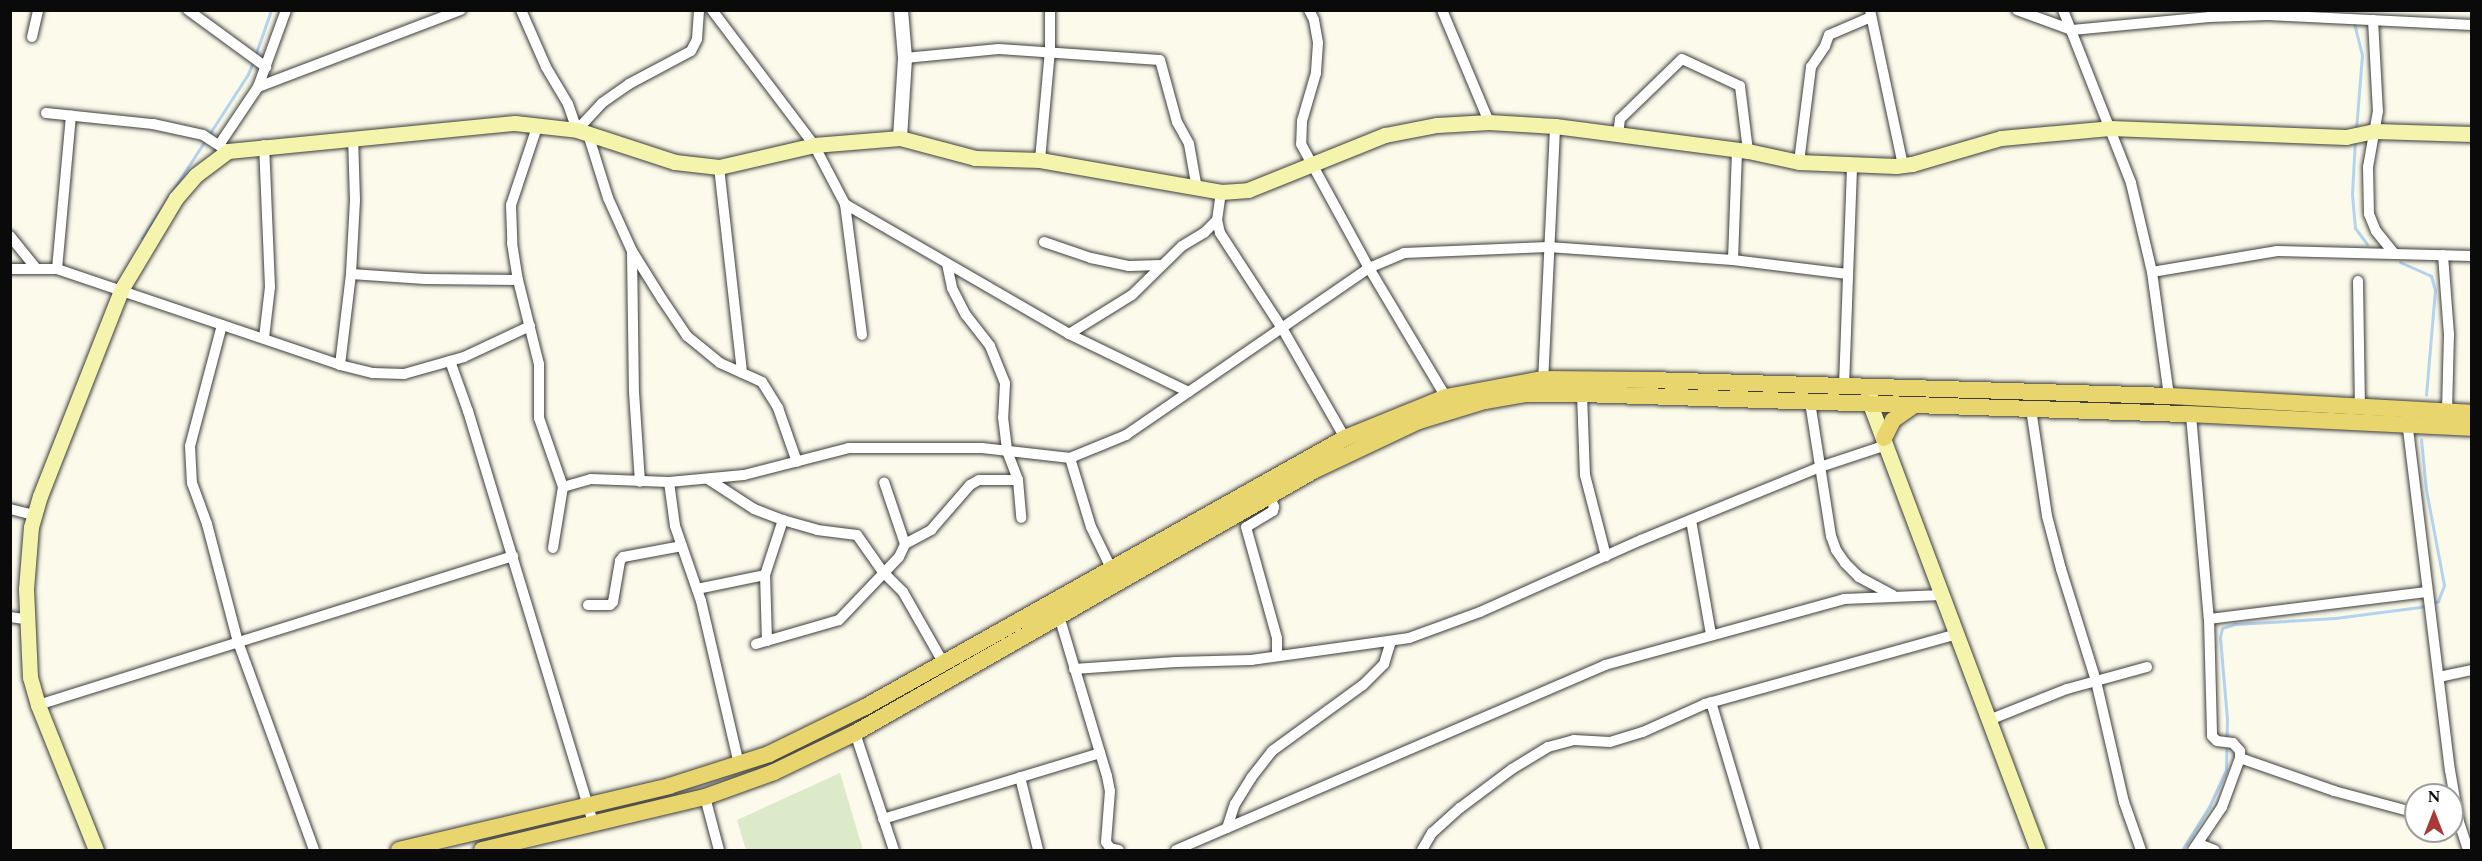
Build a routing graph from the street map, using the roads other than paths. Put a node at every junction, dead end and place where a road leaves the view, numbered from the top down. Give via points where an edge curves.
1 (38, 10) edge
2 (188, 10) edge
3 (286, 10) edge
4 (461, 10) edge
5 (521, 10) edge
6 (699, 10) edge
7 (712, 10) edge
8 (901, 10) edge
9 (1050, 10) edge
10 (1309, 10) edge
11 (1442, 10) edge
12 (2017, 10) edge
13 (2063, 10) edge
14 (1871, 14) edge
15 (2373, 20) junction
16 (2472, 25) edge
17 (2072, 30) junction
18 (32, 37) dead end
19 (1050, 51) junction
20 (905, 57) junction
21 (264, 65) junction
22 (258, 87) junction
23 (46, 113) dead end
24 (70, 116) junction
25 (1489, 122) junction
26 (538, 124) junction
27 (1555, 126) junction
28 (2110, 128) junction
29 (2370, 131) junction
30 (583, 132) junction
31 (2472, 134) edge
32 (1618, 135) junction
33 (353, 138) junction
34 (900, 138) junction
35 (215, 143) junction
36 (814, 144) junction
37 (264, 145) junction
38 (1742, 151) junction
39 (1040, 160) junction
40 (1798, 162) junction
41 (1852, 165) junction
42 (1903, 165) junction
43 (1313, 166) junction
44 (719, 167) junction
45 (1197, 189) junction
46 (1221, 192) junction
47 (844, 204) junction
48 (1217, 220) junction
49 (10, 236) edge
50 (1044, 242) dead end
51 (1548, 247) junction
52 (632, 251) junction
53 (2393, 252) junction
54 (2443, 255) junction
55 (2472, 256) edge
56 (1733, 260) junction
57 (948, 264) junction
58 (1161, 265) junction
59 (34, 267) junction
60 (1369, 268) junction
61 (10, 269) edge
62 (57, 269) junction
63 (2152, 272) junction
64 (351, 274) junction
65 (1847, 274) junction
66 (518, 280) junction
67 (2358, 281) dead end
68 (121, 290) junction
69 (222, 325) junction
70 (530, 326) junction
71 (1282, 328) junction
72 (1069, 334) junction
73 (862, 335) dead end
74 (264, 338) junction
75 (450, 361) junction
76 (340, 365) junction
77 (742, 373) junction
78 (1844, 386) junction
79 (1543, 387) junction
80 (1189, 392) junction
81 (1582, 394) junction
82 (1870, 395) junction
83 (2169, 396) junction
84 (1446, 397) junction
85 (1810, 402) junction
86 (1913, 406) junction
87 (2360, 407) junction
88 (2031, 409) junction
89 (2447, 411) junction
90 (2472, 412) edge
91 (2190, 415) junction
92 (2407, 417) junction
93 (2472, 428) edge
94 (1345, 438) junction
95 (1885, 441) junction
96 (1006, 451) junction
97 (1070, 458) junction
98 (797, 462) junction
99 (1820, 467) junction
100 (708, 479) junction
101 (1018, 480) junction
102 (640, 482) junction
103 (669, 482) junction
104 (884, 482) dead end
105 (562, 487) junction
106 (1270, 497) junction
107 (10, 509) edge
108 (34, 515) junction
109 (1021, 518) dead end
110 (783, 520) junction
111 (1691, 520) junction
112 (905, 544) junction
113 (682, 546) junction
114 (553, 548) dead end
115 (513, 556) junction
116 (1606, 556) junction
117 (1111, 568) junction
118 (883, 572) junction
119 (765, 575) junction
120 (697, 589) junction
121 (1942, 595) junction
122 (1894, 596) junction
123 (2428, 597) junction
124 (588, 605) dead end
125 (1059, 616) junction
126 (18, 618) edge
127 (2208, 619) junction
128 (1957, 634) junction
129 (1712, 635) junction
130 (767, 641) junction
131 (1391, 641) junction
132 (238, 642) junction
133 (756, 644) dead end
134 (1277, 656) junction
135 (943, 662) junction
136 (2147, 667) dead end
137 (1074, 669) junction
138 (2472, 670) edge
139 (2439, 677) junction
140 (2096, 681) junction
141 (1712, 702) junction
142 (38, 705) junction
143 (1989, 720) junction
144 (855, 733) junction
145 (1100, 753) junction
146 (2240, 758) junction
147 (739, 764) junction
148 (1020, 777) junction
149 (2451, 783) edge
150 (705, 797) junction
151 (588, 806) junction
152 (2404, 810) edge
153 (883, 819) junction
154 (594, 825) junction
155 (1227, 828) junction
156 (428, 847) edge
157 (2196, 847) edge
158 (96, 850) edge
159 (314, 850) edge
160 (399, 850) edge
161 (482, 850) edge
162 (719, 850) edge
163 (894, 850) edge
164 (1038, 850) edge
165 (1119, 850) edge
166 (1176, 850) edge
167 (1422, 850) edge
168 (1755, 850) edge
169 (2038, 850) edge
170 (2141, 850) edge
171 (2215, 850) edge

1 - 18 street
2 - 21 street
3 - 21 street
4 - 22 street
5 - 30 street via 546,67
6 - 30 street via 697,39 691,51 602,103
7 - 36 street
8 - 20 street
9 - 19 street
10 - 43 street via 1318,43 1316,73 1302,121 1301,144
11 - 25 street
12 - 17 street
13 - 17 street
14 - 40 street via 1829,35 1811,67
14 - 42 street
15 - 16 street
15 - 17 street via 2268,15
15 - 29 street via 2378,111
17 - 28 street
19 - 20 street via 999,49
19 - 39 street
19 - 45 street via 1160,60 1178,122 1189,144
20 - 34 street
21 - 22 street
22 - 35 street
23 - 24 street
24 - 35 street via 153,124
24 - 62 street
25 - 27 main road
25 - 43 main road via 1437,125 1385,135
26 - 30 main road
26 - 33 main road
26 - 66 street via 511,205
27 - 32 main road
27 - 51 street
28 - 29 main road via 2346,137
28 - 42 main road via 2001,138
28 - 63 street via 2131,183
29 - 31 main road
29 - 53 street via 2369,214 2376,231
30 - 44 main road via 675,162
30 - 52 street
32 - 38 main road
32 - 38 street via 1620,119 1682,60 1740,86
33 - 37 main road
33 - 64 street
34 - 36 main road
34 - 39 main road via 975,158
35 - 37 main road
35 - 68 main road via 196,176 176,198
36 - 44 main road
36 - 47 street
37 - 74 street via 270,287
38 - 40 main road
38 - 56 street
39 - 45 main road
40 - 41 main road
41 - 42 main road
41 - 65 street
43 - 46 main road via 1248,190
43 - 60 street
44 - 77 street
45 - 46 main road
46 - 48 street
47 - 57 street
47 - 73 street
48 - 58 street
48 - 71 street via 1220,233
49 - 59 street
50 - 58 street via 1129,266
51 - 56 street
51 - 60 street via 1404,253
51 - 79 street
52 - 77 street via 687,336 720,363
52 - 102 street
53 - 54 street
53 - 63 street via 2349,255 2277,251
54 - 55 street
54 - 89 street via 2449,334
56 - 65 street
57 - 72 street
57 - 96 street via 952,288 966,315 990,346 1005,383
58 - 72 street via 1132,295
59 - 61 street
59 - 62 street
60 - 71 street
60 - 84 street
62 - 68 street
63 - 83 street
64 - 66 street
64 - 76 street
65 - 78 street
66 - 70 street
67 - 87 street
68 - 69 street
68 - 108 main road
69 - 74 street
69 - 132 street via 190,446 192,483 207,524
70 - 75 street
70 - 105 street via 539,364 539,418
71 - 80 street
71 - 94 street
72 - 80 street
74 - 76 street
75 - 76 street via 404,374 373,373
75 - 115 street
77 - 98 street via 762,382 778,408
78 - 79 main road
78 - 82 main road
79 - 81 main road
79 - 84 main road
79 - 106 main road via 1419,421 1351,451
80 - 97 street via 1126,435
81 - 85 main road
81 - 116 street via 1585,475
82 - 83 main road
82 - 85 main road
82 - 86 main road
82 - 95 main road
83 - 87 main road
84 - 94 main road
85 - 99 street
86 - 88 main road
86 - 95 main road via 1893,420
87 - 92 main road
88 - 91 main road
88 - 140 street via 2047,516
89 - 90 main road
89 - 92 main road
91 - 92 main road
91 - 127 street
92 - 93 main road
92 - 123 street
94 - 117 main road
95 - 99 street
95 - 121 main road
96 - 97 street
96 - 98 street via 849,448
96 - 101 street
97 - 117 street via 1090,527
98 - 100 street via 744,476
99 - 111 street
99 - 122 street via 1836,550 1859,577
100 - 103 street
100 - 110 street via 754,509
101 - 109 street
101 - 112 street via 979,480 970,485 931,530
102 - 103 street
102 - 105 street via 591,479
103 - 113 street
104 - 112 street
105 - 114 street
106 - 125 main road
106 - 134 street via 1273,511 1246,527 1277,638
107 - 108 street
108 - 126 main road
110 - 118 street via 817,530 857,535
110 - 119 street
111 - 116 street
111 - 129 street
112 - 118 street via 899,557
113 - 120 street
113 - 124 street via 623,557 613,602
115 - 132 street
115 - 151 street
116 - 131 street via 1428,633
117 - 135 main road
118 - 130 street via 839,620
118 - 135 street via 903,592
119 - 120 street
119 - 130 street
120 - 147 street
121 - 122 street
121 - 128 main road
122 - 129 street via 1844,599
123 - 127 street
123 - 139 street
125 - 137 street
125 - 144 main road
126 - 142 main road
127 - 146 street via 2212,736 2240,751
128 - 141 street
128 - 143 main road
129 - 155 street via 1605,665
130 - 133 street
131 - 134 street
131 - 155 street via 1384,664 1363,685 1272,751 1235,804
132 - 142 street
132 - 159 street
134 - 137 street
135 - 147 main road via 813,734
136 - 140 street
137 - 145 street
138 - 139 street
139 - 149 street
140 - 143 street via 2067,688
140 - 170 street via 2124,802
141 - 167 street via 1610,742 1574,740 1548,747 1460,808 1432,834
141 - 168 street
142 - 158 main road
143 - 169 main road
144 - 150 main road via 774,772
144 - 153 street
145 - 148 street
145 - 165 street via 1110,792 1106,842 1110,848
146 - 152 street via 2334,791
146 - 157 street via 2222,807
147 - 151 main road
148 - 153 street
148 - 164 street
150 - 154 main road
150 - 162 street
151 - 154 street
151 - 156 main road
153 - 163 street
154 - 161 main road
155 - 166 street
156 - 160 main road
157 - 171 street

